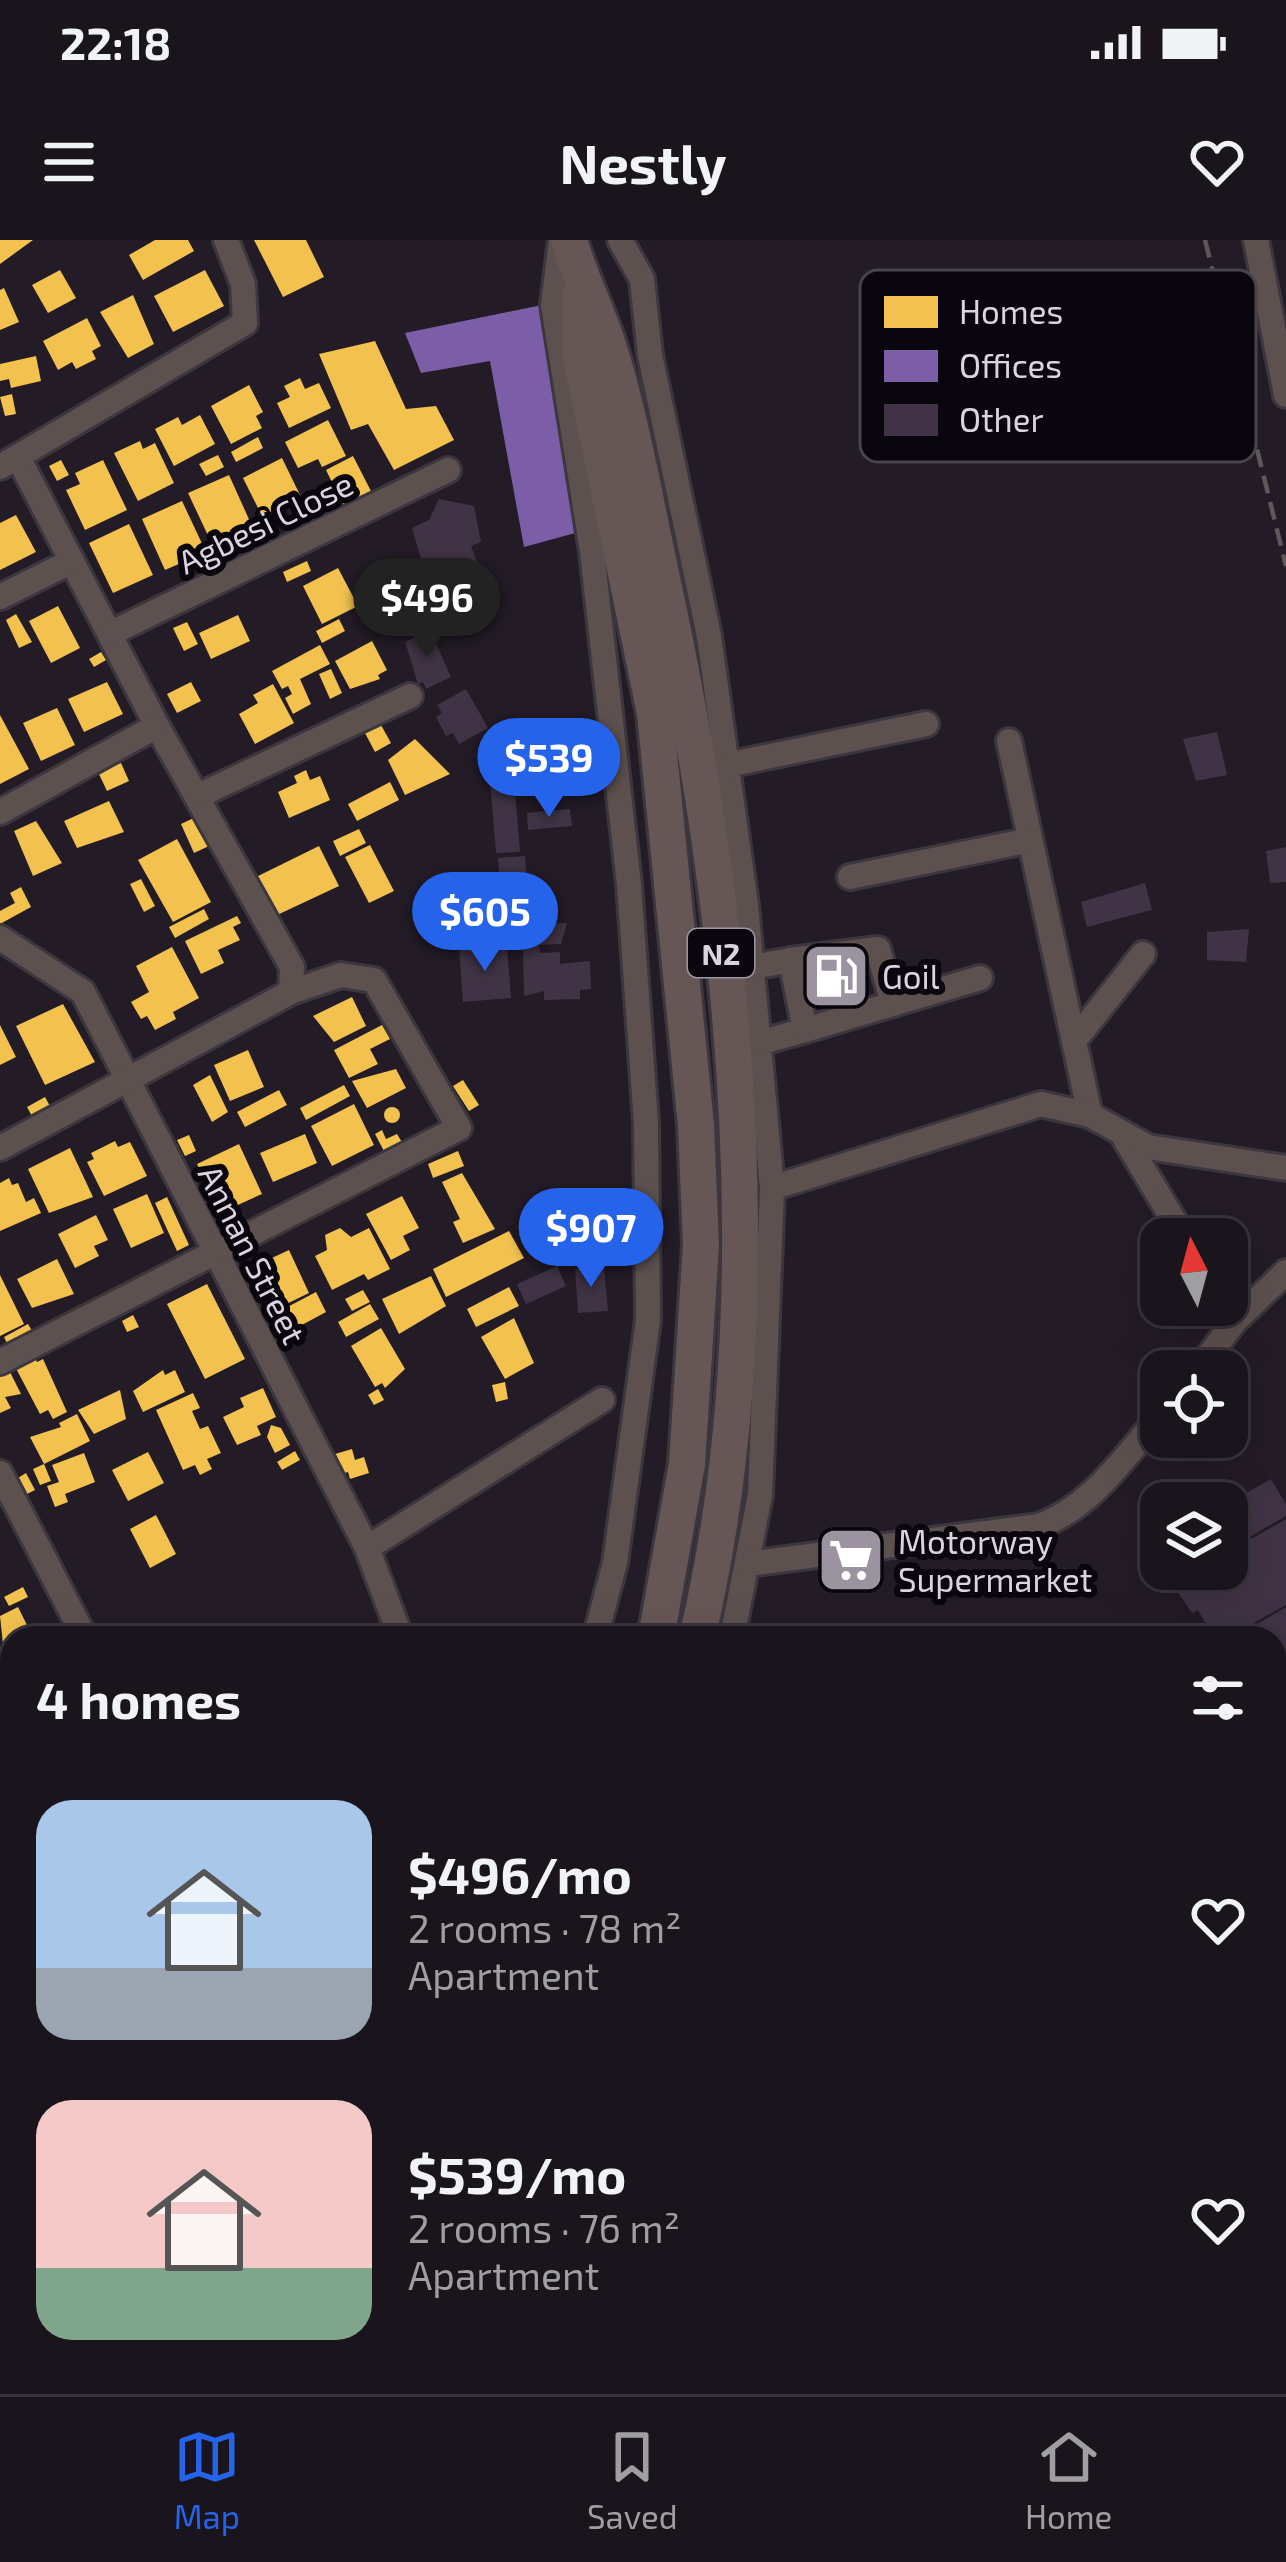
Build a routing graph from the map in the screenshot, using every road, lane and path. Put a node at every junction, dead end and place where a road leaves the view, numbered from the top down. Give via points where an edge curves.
1 (226, 240) edge
2 (565, 240) edge
3 (620, 240) edge
4 (1256, 240) edge
5 (580, 281) junction
6 (1286, 395) edge
7 (10, 463) edge
8 (448, 470) dead end
9 (73, 561) junction
10 (0, 597) edge
11 (111, 633) junction
12 (410, 696) dead end
13 (926, 724) dead end
14 (158, 726) junction
15 (1009, 741) dead end
16 (727, 765) junction
17 (200, 795) junction
18 (0, 812) edge
19 (1030, 840) junction
20 (850, 877) dead end
21 (0, 938) edge
22 (1143, 954) dead end
23 (791, 960) junction
24 (752, 967) junction
25 (980, 978) dead end
26 (291, 992) junction
27 (893, 1004) junction
28 (805, 1030) junction
29 (1074, 1042) junction
30 (759, 1043) junction
31 (131, 1079) junction
32 (1090, 1114) junction
33 (1125, 1139) junction
34 (0, 1148) edge
35 (1286, 1168) edge
36 (772, 1189) junction
37 (1172, 1218) edge
38 (213, 1252) junction
39 (1286, 1272) edge
40 (1248, 1300) edge
41 (0, 1362) edge
42 (602, 1400) dead end
43 (1140, 1437) edge
44 (687, 1464) junction
45 (0, 1473) edge
46 (367, 1548) junction
47 (747, 1564) junction
48 (80, 1626) edge
49 (396, 1626) edge
50 (598, 1626) edge
51 (640, 1626) edge
52 (658, 1626) edge
53 (699, 1626) edge
54 (734, 1626) edge

1 - 7 street via 243,284 245,322
2 - 5 highway, N2
2 - 50 street via 553,305 592,551 646,1122 648,1320 615,1563
3 - 16 street via 642,279
4 - 6 street
5 - 44 highway, N2 via 580,352 655,713 674,865 700,1245
5 - 53 highway, N2 via 607,341 680,661 725,985 738,1198 733,1367
7 - 9 street
8 - 11 street, Agbesi Close
9 - 10 street
9 - 11 street
11 - 14 street
12 - 17 street
13 - 16 street
14 - 17 street
14 - 18 street
15 - 19 street
16 - 24 street
17 - 26 street via 292,967
19 - 20 street
19 - 29 street
21 - 31 street, Annan Street via 83,992
22 - 29 street
23 - 24 street
23 - 27 street via 878,949
23 - 28 street
24 - 30 street
25 - 27 street
26 - 31 street
26 - 38 street via 341,976 374,980 459,1128
27 - 28 street
28 - 30 street
29 - 32 street
30 - 36 street
31 - 34 street
31 - 38 street, Annan Street
32 - 33 street
32 - 36 street via 1041,1104 1016,1109
33 - 35 street
33 - 37 street
36 - 47 street via 760,1495
38 - 41 street
38 - 46 street, Annan Street
39 - 40 street
42 - 46 street
43 - 47 street via 1065,1516 1039,1526
44 - 51 highway
44 - 52 highway, N2
45 - 48 street
46 - 49 street, Annan Street
47 - 54 street

